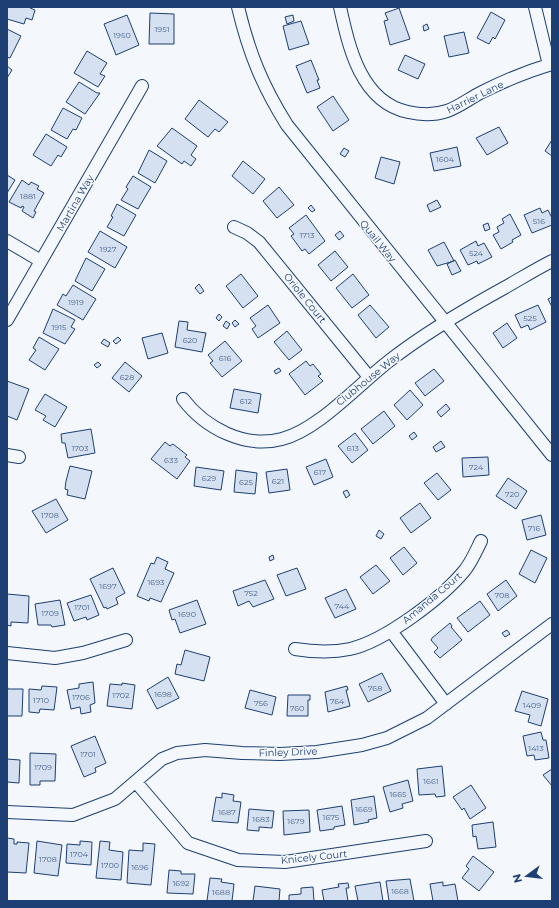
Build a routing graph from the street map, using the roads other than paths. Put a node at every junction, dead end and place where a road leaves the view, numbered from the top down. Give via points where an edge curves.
1 (238, 7) edge
2 (340, 7) edge
3 (535, 7) edge
4 (551, 65) edge
5 (142, 86) dead end
6 (234, 227) dead end
7 (7, 241) edge
8 (41, 261) junction
9 (552, 261) edge
10 (7, 320) edge
11 (445, 322) junction
12 (369, 377) junction
13 (183, 399) dead end
14 (7, 455) edge
15 (552, 455) edge
16 (19, 457) dead end
17 (481, 541) dead end
18 (552, 624) edge
19 (390, 631) junction
20 (126, 640) dead end
21 (295, 648) dead end
22 (7, 653) edge
23 (446, 704) junction
24 (136, 782) junction
25 (7, 812) edge
26 (426, 841) dead end

1 - 11 street, Quail Way via 257,70 287,125
2 - 4 street, Harrier Lane via 354,58 369,88 388,104 402,111 424,114 447,111 482,92
3 - 4 street
5 - 8 street, Martina Way
6 - 12 street, Oriole Court via 259,242
7 - 8 street
8 - 10 street, Martina Way
9 - 11 street, Clubhouse Way
11 - 12 street, Clubhouse Way via 408,346
11 - 15 street, Quail Way
12 - 13 street, Clubhouse Way via 310,427 280,440 253,441 231,436 200,418
14 - 16 street
17 - 19 street, Amanda Court via 469,564 453,583 412,617
18 - 23 street, Finley Drive
19 - 21 street, Amanda Court via 351,649 314,652
19 - 23 street
20 - 22 street via 83,653 55,658
23 - 24 street, Finley Drive via 405,730 362,744 317,752 280,754 205,750 177,753 162,759
24 - 25 street, Finley Drive via 115,799 73,815
24 - 26 street, Knicely Court via 188,843 238,860 285,862

